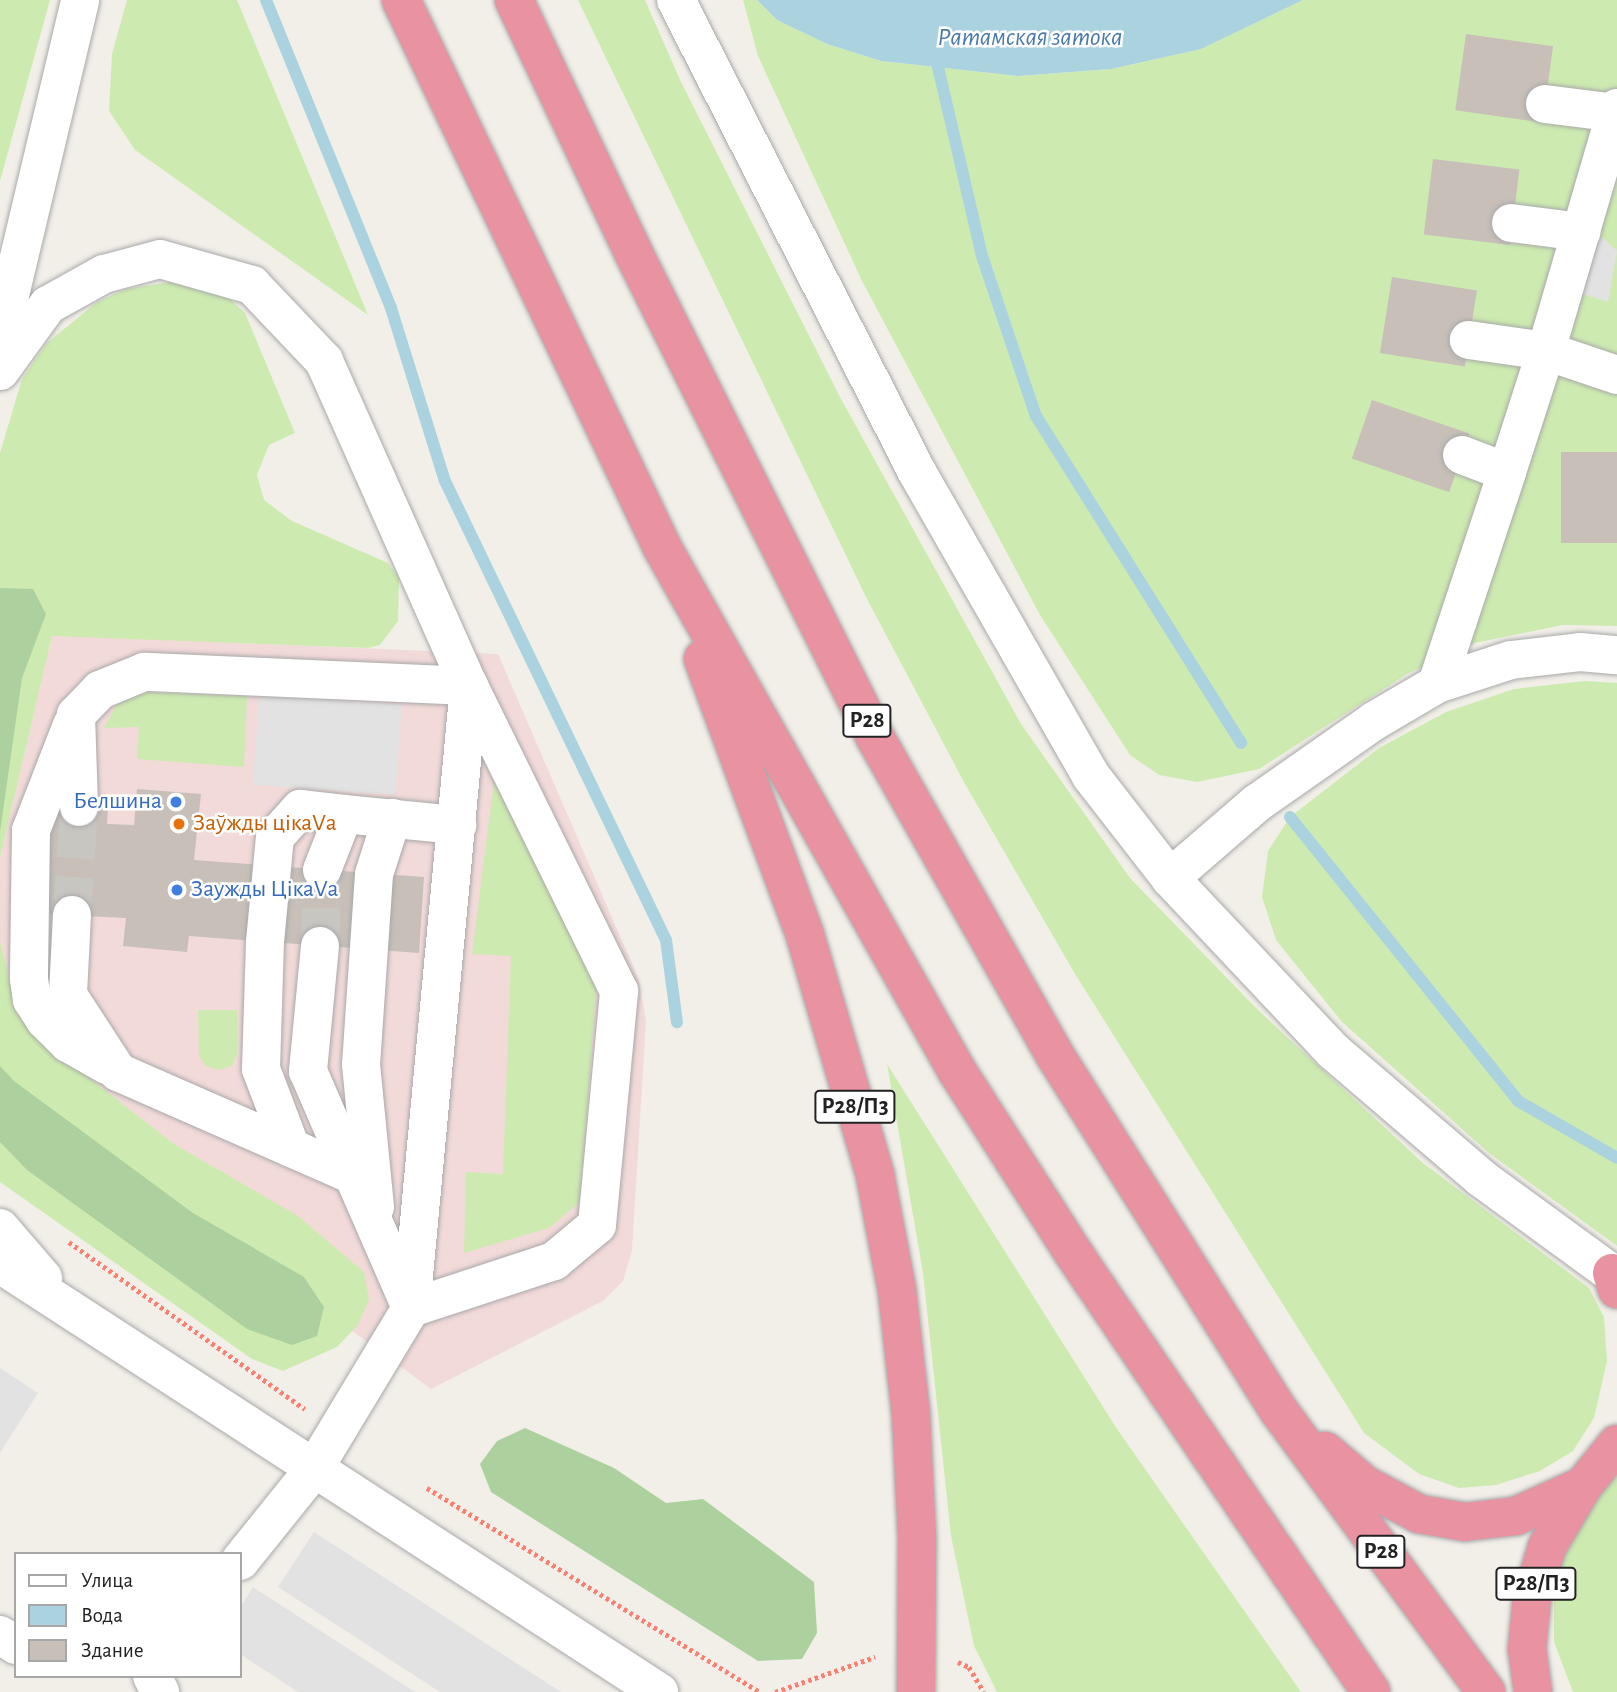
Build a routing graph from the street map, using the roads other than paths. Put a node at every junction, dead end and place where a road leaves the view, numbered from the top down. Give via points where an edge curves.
1 (80, 0) edge
2 (401, 0) edge
3 (514, 0) edge
4 (676, 0) edge
5 (1545, 104) dead end
6 (1616, 110) edge
7 (1511, 223) dead end
8 (1581, 232) junction
9 (0, 337) edge
10 (1469, 340) dead end
11 (1546, 351) junction
12 (0, 371) edge
13 (1617, 375) edge
14 (1462, 455) dead end
15 (1507, 472) junction
16 (663, 549) junction
17 (1617, 655) edge
18 (1437, 684) junction
19 (469, 686) junction
20 (76, 715) junction
21 (79, 807) tunnel mouth
22 (344, 814) junction
23 (392, 818) junction
24 (457, 825) junction
25 (321, 870) tunnel mouth
26 (1170, 878) junction
27 (72, 915) tunnel mouth
28 (320, 946) tunnel mouth
29 (118, 1072) junction
30 (291, 1148) junction
31 (353, 1175) junction
32 (0, 1228) edge
33 (377, 1230) junction
34 (0, 1264) edge
35 (1615, 1280) edge
36 (411, 1308) junction
37 (72, 1311) junction
38 (1279, 1411) junction
39 (1617, 1444) edge
40 (314, 1469) junction
41 (1583, 1486) junction
42 (242, 1559) edge
43 (659, 1692) edge
44 (916, 1692) edge
45 (1371, 1692) edge
46 (1486, 1692) edge
47 (1533, 1692) edge

1 - 9 street
2 - 16 highway
3 - 38 highway, Р28 via 633,252 876,739 1056,1057
4 - 26 street via 822,292 1013,645 1091,776
5 - 6 street
6 - 8 street
7 - 8 street
8 - 11 street
10 - 11 street
11 - 13 street
11 - 15 street
12 - 19 street via 48,305 104,274 160,259 251,285 324,361
14 - 15 street
15 - 18 street
16 - 44 highway, Р28/П3 via 805,935 875,1175 897,1290 911,1415 918,1539
16 - 45 highway via 957,1071 1082,1265
17 - 18 street via 1580,652 1511,660
18 - 26 street via 1374,721 1257,803
19 - 20 street via 144,672 100,690
19 - 24 street
19 - 36 street via 619,991 597,1225 554,1261
20 - 21 street
20 - 29 street via 31,830 29,979 32,1000 45,1020 68,1043
22 - 23 street
22 - 25 street
22 - 30 street via 300,809 275,837 265,942 261,1069
23 - 24 street
23 - 33 street via 374,874 361,1065
24 - 36 street
26 - 35 street via 1333,1051 1480,1178
27 - 29 street via 68,995
28 - 31 street via 309,1071
29 - 30 street
30 - 31 street
31 - 33 street
32 - 37 street
33 - 36 street
34 - 37 street
36 - 40 street
37 - 40 street
38 - 41 highway, Р28/П3 via 1365,1485 1419,1514 1465,1522 1516,1516
38 - 46 highway, Р28
39 - 41 highway, Р28/П3
40 - 42 street
40 - 43 street
41 - 47 highway, Р28/П3 via 1547,1547 1532,1597 1527,1649

